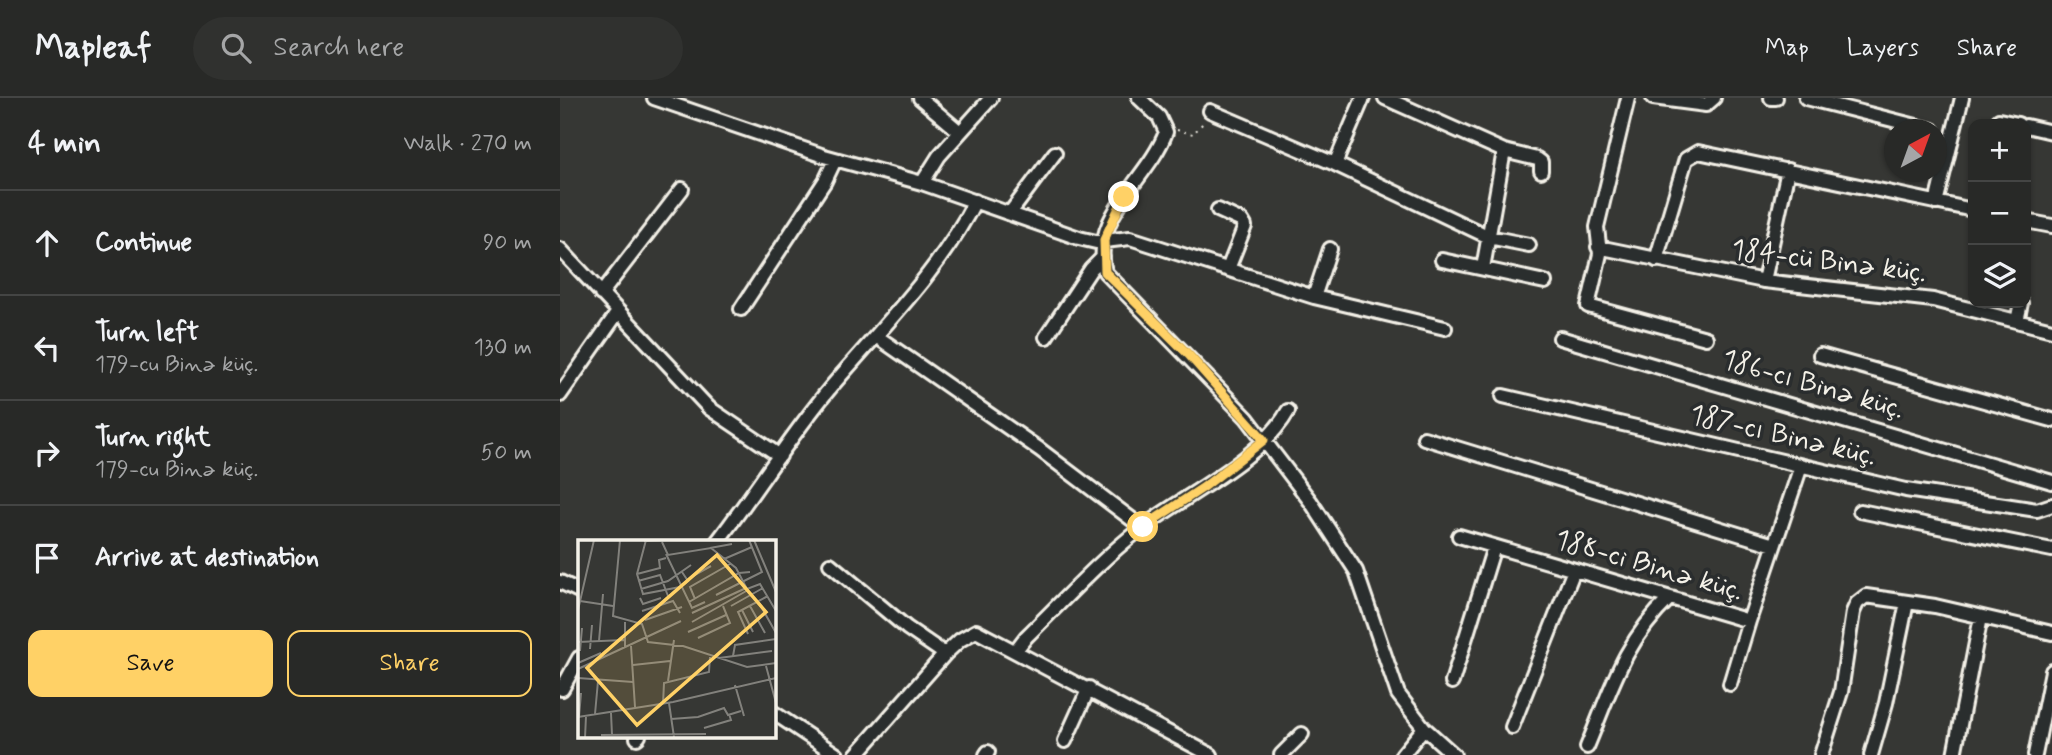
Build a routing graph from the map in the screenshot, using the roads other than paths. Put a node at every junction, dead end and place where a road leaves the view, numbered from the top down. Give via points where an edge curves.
1 (654, 98) edge
2 (920, 98) edge
3 (991, 98) edge
4 (1139, 98) edge
5 (1363, 98) edge
6 (1385, 98) edge
7 (1628, 98) edge
8 (1653, 98) edge
9 (1714, 98) edge
10 (1806, 98) edge
11 (1962, 98) edge
12 (1210, 111) road end
13 (1890, 119) edge
14 (2031, 127) edge
15 (960, 132) junction
16 (2052, 132) edge
17 (1947, 134) edge
18 (1952, 135) junction
19 (1504, 151) junction
20 (1055, 153) dead end
21 (835, 160) junction
22 (1335, 164) junction
23 (1788, 170) junction
24 (1542, 171) dead end
25 (922, 183) junction
26 (681, 189) dead end
27 (975, 201) junction
28 (1936, 203) junction
29 (1968, 209) edge
30 (1218, 210) dead end
31 (1010, 213) junction
32 (2031, 221) edge
33 (2052, 226) edge
34 (1489, 237) junction
35 (1104, 240) junction
36 (1529, 245) dead end
37 (1598, 247) junction
38 (1330, 249) dead end
39 (560, 250) edge
40 (1103, 257) junction
41 (1443, 260) dead end
42 (1656, 260) junction
43 (1483, 268) junction
44 (1228, 269) junction
45 (1764, 281) junction
46 (1545, 282) dead end
47 (601, 294) junction
48 (1314, 297) junction
49 (2020, 308) edge
50 (741, 309) dead end
51 (618, 312) junction
52 (2017, 321) junction
53 (1445, 328) dead end
54 (2052, 330) edge
55 (876, 336) junction
56 (1046, 337) dead end
57 (1560, 338) dead end
58 (1706, 338) dead end
59 (1820, 355) dead end
60 (560, 395) edge
61 (1503, 396) dead end
62 (1289, 411) dead end
63 (2052, 420) edge
64 (1424, 438) dead end
65 (1264, 440) junction
66 (780, 456) junction
67 (1801, 466) junction
68 (2052, 482) edge
69 (2052, 505) edge
70 (1860, 512) dead end
71 (1143, 527) junction
72 (1459, 536) dead end
73 (718, 540) edge
74 (1774, 545) junction
75 (1494, 547) junction
76 (2052, 550) edge
77 (830, 564) dead end
78 (1574, 570) junction
79 (560, 582) edge
80 (578, 591) edge
81 (1669, 599) junction
82 (1907, 602) junction
83 (1981, 617) junction
84 (1749, 621) junction
85 (2052, 633) edge
86 (1016, 650) junction
87 (944, 654) junction
88 (578, 659) edge
89 (2052, 671) edge
90 (1452, 682) dead end
91 (1730, 684) dead end
92 (1089, 688) junction
93 (562, 689) dead end
94 (775, 714) edge
95 (1512, 727) dead end
96 (1424, 728) junction
97 (1302, 734) dead end
98 (1065, 741) dead end
99 (1587, 747) dead end
100 (837, 755) edge
101 (856, 755) edge
102 (1211, 755) edge
103 (1281, 755) edge
104 (1402, 755) edge
105 (1454, 755) edge
106 (1821, 755) edge
107 (1871, 755) edge
108 (1955, 755) edge
109 (2035, 755) edge

1 - 21 street
2 - 15 street
3 - 15 street
4 - 35 street via 1159,117 1166,132 1113,215
5 - 22 street
6 - 19 street
7 - 37 street via 1597,228
8 - 9 street via 1706,105
10 - 13 street
11 - 18 street
12 - 22 street
14 - 16 street
15 - 25 street
17 - 18 street
18 - 28 street
19 - 24 street via 1537,159
19 - 34 street
20 - 31 street
21 - 25 street
21 - 50 street
22 - 34 street
23 - 28 street
23 - 42 street via 1698,152 1689,155
23 - 45 street
25 - 27 street
26 - 47 street
27 - 31 street
27 - 55 street via 956,239
28 - 29 street
30 - 44 street via 1245,226
31 - 35 street via 1079,238
32 - 33 street
34 - 36 street
34 - 43 street
35 - 40 street
35 - 44 street via 1130,239
37 - 42 street, 184-cü Binə küç.
37 - 58 street via 1588,306
38 - 48 street
39 - 47 street
40 - 56 street
40 - 65 street via 1105,272 1115,284 1189,355
41 - 43 street
42 - 45 street, 184-cü Binə küç.
43 - 46 street
44 - 48 street
45 - 52 street, 184-cü Binə küç. via 1909,295
47 - 51 street
48 - 53 street
49 - 52 street
51 - 60 street
51 - 66 street via 709,408
52 - 54 street, 184-cü Binə küç.
55 - 66 street via 829,389
55 - 71 street
57 - 68 street, 186-cı Binə küç.
59 - 63 street
61 - 67 street, 187-cı Binə küç.
62 - 65 street
64 - 74 street
65 - 71 street
65 - 96 street via 1350,560 1398,694
66 - 73 street
67 - 69 street, 187-cı Binə küç. via 1906,490 2037,510
67 - 74 street, 188-ci Binə küç.
70 - 76 street
71 - 86 street
72 - 75 street, 188-ci Binə küç.
74 - 84 street, 188-ci Binə küç.
75 - 78 street, 188-ci Binə küç.
75 - 90 street
77 - 87 street
78 - 81 street, 188-ci Binə küç.
78 - 95 street
79 - 80 street
81 - 84 street, 188-ci Binə küç.
81 - 99 street via 1626,652
82 - 83 street
82 - 106 street via 1866,596 1857,603 1841,692
82 - 107 street
83 - 85 street
83 - 108 street
84 - 91 street
86 - 87 street via 976,631
86 - 92 street
87 - 101 street
88 - 93 street
89 - 109 street
92 - 98 street
92 - 102 street
94 - 100 street
96 - 104 street
96 - 105 street
97 - 103 street

